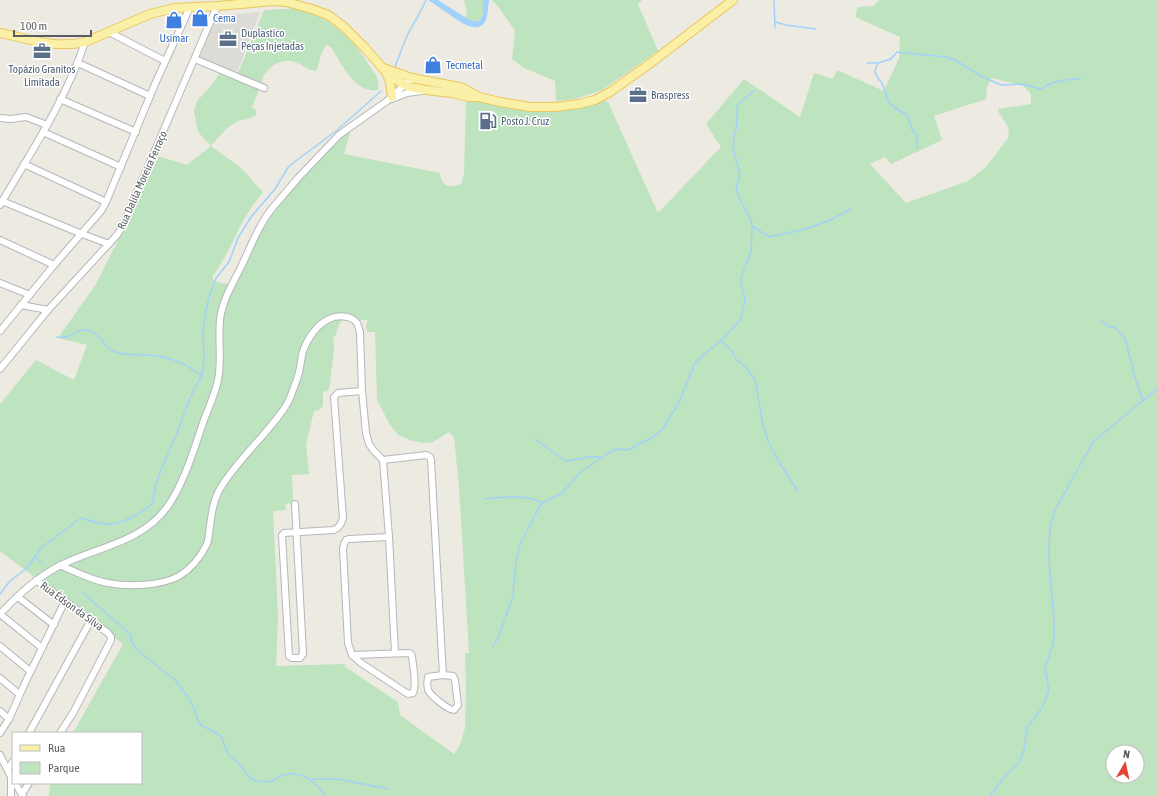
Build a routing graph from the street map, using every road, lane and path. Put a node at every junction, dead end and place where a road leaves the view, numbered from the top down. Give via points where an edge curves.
1 (733, 0) edge
2 (217, 6) junction
3 (190, 7) junction
4 (109, 32) junction
5 (0, 33) edge
6 (85, 42) junction
7 (195, 59) junction
8 (165, 61) junction
9 (78, 63) junction
10 (385, 71) junction
11 (412, 78) junction
12 (405, 85) junction
13 (264, 88) dead end
14 (426, 90) junction
15 (150, 96) junction
16 (479, 97) junction
17 (60, 99) junction
18 (389, 99) junction
19 (0, 118) edge
20 (0, 122) edge
21 (47, 125) junction
22 (43, 132) junction
23 (136, 132) junction
24 (24, 164) junction
25 (121, 167) junction
26 (106, 202) junction
27 (1, 203) edge
28 (82, 234) junction
29 (0, 240) edge
30 (109, 244) junction
31 (54, 265) junction
32 (0, 283) edge
33 (30, 295) junction
34 (21, 305) junction
35 (48, 310) junction
36 (0, 331) edge
37 (0, 369) edge
38 (362, 392) junction
39 (383, 460) junction
40 (295, 504) dead end
41 (296, 532) junction
42 (389, 537) junction
43 (60, 565) junction
44 (36, 580) junction
45 (18, 597) junction
46 (66, 601) junction
47 (0, 614) edge
48 (91, 620) junction
49 (54, 625) junction
50 (0, 646) edge
51 (42, 648) junction
52 (395, 654) junction
53 (352, 656) junction
54 (30, 671) junction
55 (443, 675) junction
56 (0, 678) edge
57 (19, 694) junction
58 (0, 711) edge
59 (9, 719) junction
60 (30, 732) edge
61 (61, 732) edge
62 (0, 733) edge
63 (0, 755) edge
64 (12, 763) edge
65 (8, 769) junction
66 (12, 778) edge
67 (12, 784) edge
68 (15, 784) edge
69 (28, 784) edge
70 (22, 795) edge
71 (11, 796) edge

1 - 16 main road via 652,62 595,100 554,107 530,107
2 - 3 main road
2 - 7 street, Rua Dalila Moreira Ferraço
2 - 10 main road via 275,1 328,15 343,26
3 - 4 main road via 162,10
3 - 8 street
4 - 6 main road
4 - 8 street
5 - 6 main road via 61,45
6 - 9 street
7 - 13 street
7 - 30 street, Rua Dalila Moreira Ferraço via 122,227
8 - 15 street
9 - 15 street
9 - 17 street
10 - 11 main road
10 - 12 main road
10 - 18 main road via 390,82
11 - 12 street
11 - 16 main road via 454,86
12 - 14 main road
12 - 18 street
14 - 16 main road
14 - 18 street
15 - 23 street
17 - 21 street
17 - 23 street
18 - 43 street via 332,141 274,206 260,227 230,289 220,318 218,381 190,460 168,506 159,518 141,532
19 - 20 street
19 - 21 street via 26,117
21 - 22 street
22 - 24 street
22 - 25 street
23 - 25 street
24 - 26 street
24 - 27 street
25 - 26 street
26 - 28 street
27 - 28 street
28 - 30 street
28 - 31 street
29 - 31 street
30 - 35 street, Rua Dalila Moreira Ferraço
31 - 33 street
32 - 33 street
33 - 34 street
34 - 35 street
34 - 36 street
35 - 37 street, Rua Dalila Moreira Ferraço
38 - 39 street via 369,444
38 - 41 street via 338,393 334,397 343,518 341,524 334,530
38 - 43 street via 360,332 357,324 346,316 333,317 315,330 309,339 286,405 215,497 208,542 192,565 180,575 162,582 126,585 90,578
39 - 42 street
39 - 55 street via 426,455 431,460
40 - 41 street
41 - 41 street via 303,654 300,658 289,656 282,535
42 - 52 street
42 - 53 street via 349,539 344,544 348,643
43 - 44 street
44 - 45 street
44 - 46 street, Rua Édson da Silva
45 - 47 street
45 - 49 street
46 - 48 street, Rua Édson da Silva
46 - 49 street
47 - 51 street
48 - 60 street
48 - 61 street, Rua Édson da Silva via 111,637 73,713
49 - 51 street
50 - 54 street
51 - 54 street
52 - 53 street
52 - 53 street via 411,654 414,690 411,694
54 - 57 street
55 - 55 street via 453,676 455,680 458,705 454,710 450,710 432,695 428,688 428,677
56 - 57 street
57 - 59 street
58 - 59 street
59 - 62 street
63 - 65 street
64 - 65 street
65 - 66 street
67 - 71 street
68 - 70 street
69 - 70 street

